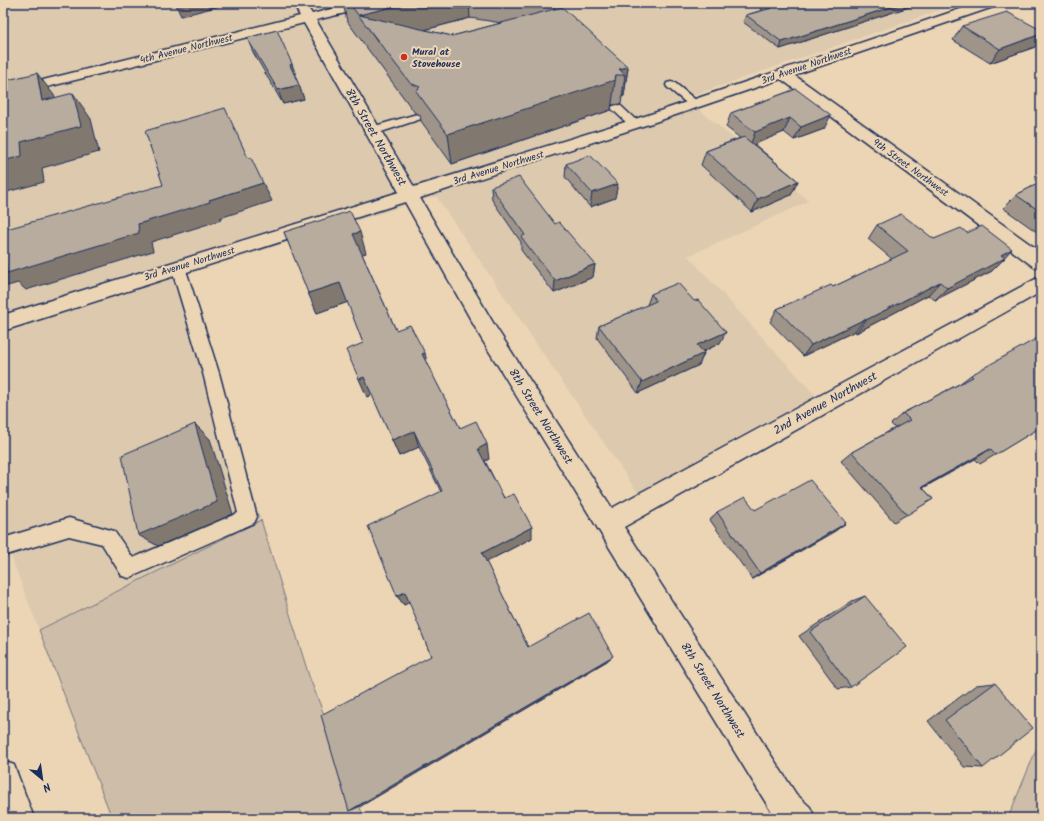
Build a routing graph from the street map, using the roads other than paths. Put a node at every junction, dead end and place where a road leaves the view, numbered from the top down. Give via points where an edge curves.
1 (370, 3) edge
2 (991, 3) edge
3 (303, 11) edge
4 (782, 73) junction
5 (671, 85) dead end
6 (3, 94) edge
7 (694, 104) junction
8 (617, 108) dead end
9 (417, 116) edge
10 (634, 124) junction
11 (372, 131) junction
12 (409, 194) junction
13 (1041, 262) edge
14 (178, 267) junction
15 (1041, 283) edge
16 (3, 322) edge
17 (608, 523) junction
18 (3, 547) edge
19 (3, 776) edge
20 (18, 818) edge
21 (799, 818) edge

1 - 3 street, 4th Avenue Northwest
2 - 4 street, 3rd Avenue Northwest
3 - 6 street, 4th Avenue Northwest
3 - 11 street, 8th Street Northwest
4 - 7 street, 3rd Avenue Northwest
4 - 13 street, 9th Street Northwest
5 - 7 lane
7 - 10 street, 3rd Avenue Northwest
8 - 10 lane
9 - 11 lane
10 - 12 street, 3rd Avenue Northwest
11 - 12 street, 8th Street Northwest
12 - 14 street, 3rd Avenue Northwest
12 - 17 street, 8th Street Northwest via 488,332
14 - 16 street, 3rd Avenue Northwest
14 - 18 lane via 211,373 248,517 129,569 108,537 69,527
15 - 17 street, 2nd Avenue Northwest
17 - 21 street, 8th Street Northwest via 785,805
19 - 20 street

